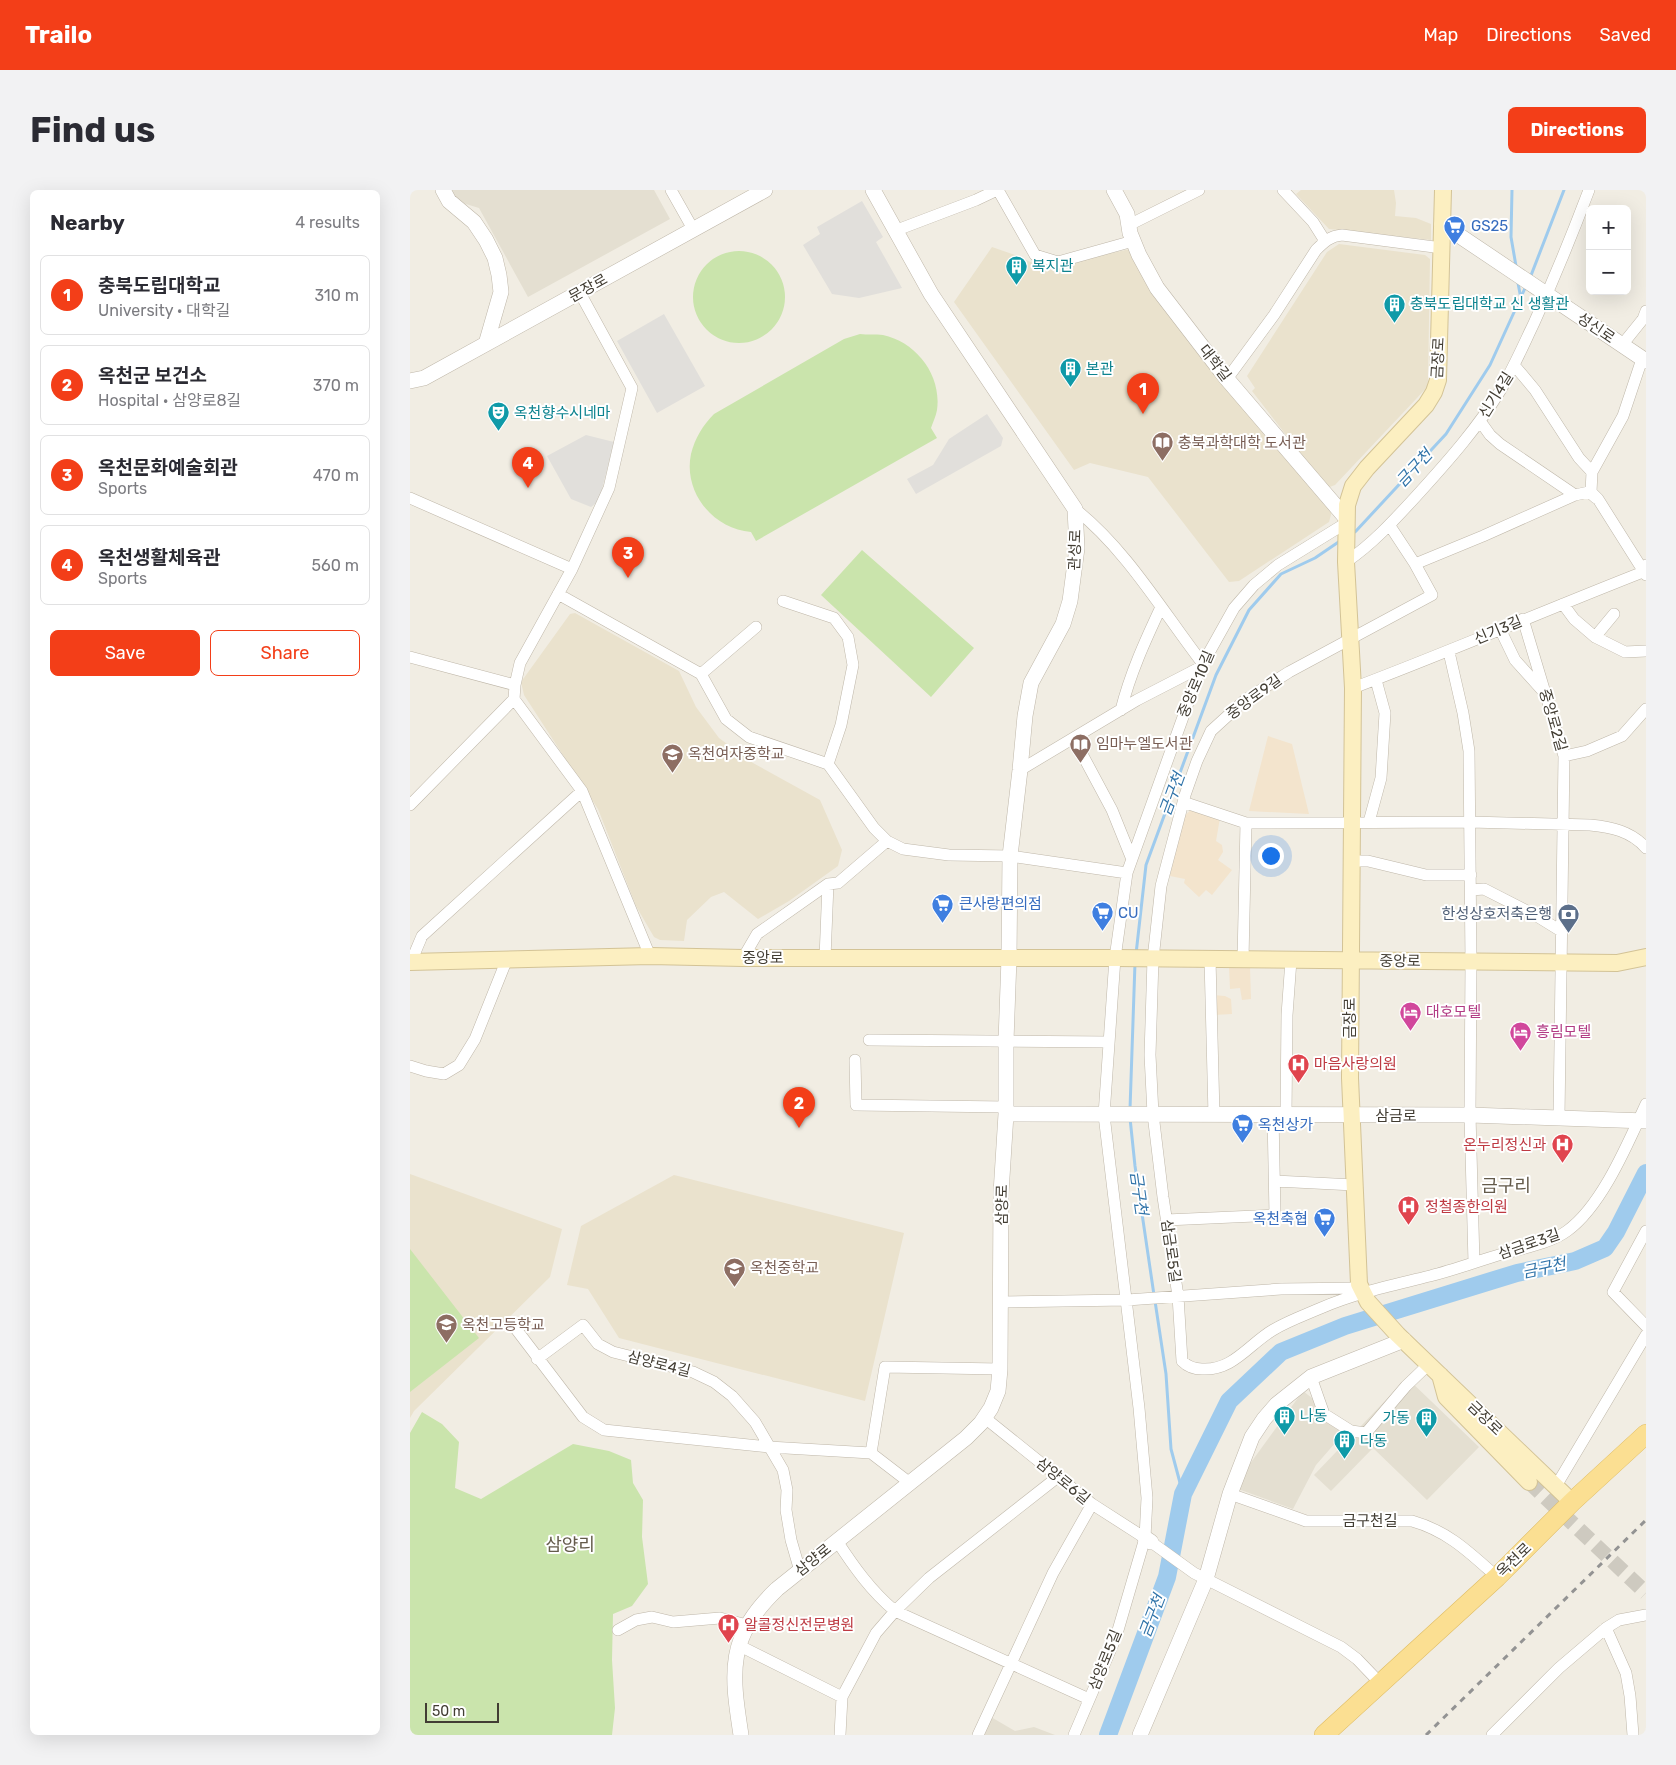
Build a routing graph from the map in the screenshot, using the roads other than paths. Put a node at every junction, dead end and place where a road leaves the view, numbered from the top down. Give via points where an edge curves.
1 (443, 190) edge
2 (672, 190) edge
3 (765, 190) edge
4 (874, 190) edge
5 (997, 190) edge
6 (1114, 190) edge
7 (1199, 190) edge
8 (1284, 190) edge
9 (1443, 190) edge
10 (1589, 190) edge
11 (1442, 224) junction
12 (1129, 225) junction
13 (693, 229) junction
14 (896, 230) junction
15 (1133, 241) junction
16 (1325, 241) junction
17 (1442, 248) junction
18 (580, 293) junction
19 (1547, 295) junction
20 (1646, 311) edge
21 (486, 344) junction
22 (1622, 345) junction
23 (1644, 360) edge
24 (1514, 365) junction
25 (1227, 379) junction
26 (410, 381) edge
27 (1480, 421) junction
28 (1592, 472) junction
29 (1575, 495) junction
30 (410, 498) edge
31 (1598, 499) junction
32 (1075, 509) junction
33 (1346, 521) junction
34 (1390, 526) junction
35 (1346, 559) junction
36 (1415, 564) junction
37 (572, 569) junction
38 (1645, 571) edge
39 (558, 594) junction
40 (783, 601) dead end
41 (1563, 604) junction
42 (1161, 608) junction
43 (1614, 614) dead end
44 (1524, 619) junction
45 (756, 626) dead end
46 (1500, 629) junction
47 (1595, 637) junction
48 (1350, 639) junction
49 (1449, 652) junction
50 (1646, 652) edge
51 (410, 657) edge
52 (1202, 665) junction
53 (701, 674) junction
54 (1376, 680) junction
55 (515, 685) junction
56 (1353, 688) junction
57 (1545, 694) junction
58 (514, 699) junction
59 (1646, 709) edge
60 (1121, 710) junction
61 (1074, 739) junction
62 (1564, 756) junction
63 (828, 764) junction
64 (1020, 770) junction
65 (582, 790) junction
66 (1183, 802) junction
67 (410, 805) edge
68 (1353, 822) junction
69 (1369, 822) junction
70 (1470, 822) junction
71 (1246, 823) junction
72 (1562, 824) junction
73 (887, 841) junction
74 (1646, 848) edge
75 (1010, 856) junction
76 (1131, 857) junction
77 (1352, 861) junction
78 (1127, 872) junction
79 (1470, 875) junction
80 (828, 884) junction
81 (1471, 890) junction
82 (1561, 931) junction
83 (650, 956) junction
84 (1646, 957) edge
85 (743, 958) junction
86 (826, 958) junction
87 (1009, 958) junction
88 (1115, 958) junction
89 (507, 959) junction
90 (1148, 959) junction
91 (1210, 959) junction
92 (1243, 959) junction
93 (1290, 960) junction
94 (1350, 961) junction
95 (411, 962) edge
96 (1472, 962) junction
97 (1561, 963) junction
98 (869, 1040) dead end
99 (1006, 1041) junction
100 (1109, 1042) junction
101 (855, 1060) dead end
102 (410, 1066) edge
103 (1646, 1104) edge
104 (1006, 1110) junction
105 (1149, 1114) junction
106 (1107, 1115) junction
107 (1214, 1115) junction
108 (1280, 1116) junction
109 (1351, 1116) junction
110 (1470, 1116) junction
111 (1559, 1117) junction
112 (1642, 1120) edge
113 (1275, 1181) junction
114 (1354, 1185) junction
115 (1166, 1220) junction
116 (1646, 1231) edge
117 (1474, 1262) junction
118 (1364, 1294) junction
119 (1174, 1296) junction
120 (1130, 1300) junction
121 (1002, 1302) junction
122 (1646, 1326) edge
123 (516, 1330) dead end
124 (1646, 1335) edge
125 (1401, 1337) junction
126 (537, 1359) junction
127 (1000, 1369) junction
128 (1435, 1370) junction
129 (1311, 1376) junction
130 (985, 1418) junction
131 (1646, 1434) edge
132 (769, 1447) junction
133 (871, 1453) junction
134 (1059, 1476) junction
135 (1529, 1482) tunnel mouth
136 (910, 1483) junction
137 (1556, 1486) junction
138 (1230, 1494) junction
139 (1572, 1502) junction
140 (1092, 1504) junction
141 (1148, 1540) junction
142 (837, 1541) junction
143 (800, 1571) junction
144 (1200, 1576) junction
145 (1496, 1577) junction
146 (895, 1611) junction
147 (1646, 1615) edge
148 (747, 1625) junction
149 (1606, 1628) junction
150 (618, 1630) dead end
151 (738, 1645) junction
152 (1010, 1663) junction
153 (1380, 1684) junction
154 (842, 1697) junction
155 (1089, 1699) junction
156 (741, 1735) edge
157 (840, 1735) edge
158 (978, 1735) edge
159 (1074, 1735) edge
160 (1140, 1735) edge
161 (1324, 1735) edge
162 (1492, 1735) edge
163 (1633, 1735) edge

1 - 21 street via 449,201 474,222 495,258 501,292
2 - 13 street
3 - 13 street, 문장로
4 - 14 street, 관성로
5 - 14 street
5 - 15 street via 1035,256 1058,262
6 - 12 street, 대학길
7 - 12 street
8 - 16 street via 1313,222
9 - 11 main road, 금장로
10 - 19 street, 신기4길
11 - 17 main road, 금장로
11 - 19 street, 성신로
12 - 15 street, 대학길
13 - 18 street, 문장로
14 - 32 street, 관성로 via 931,294
15 - 25 street, 대학길 via 1157,288
16 - 17 street via 1342,235
16 - 25 street
17 - 33 main road, 금장로 via 1438,380 1434,392 1353,486
18 - 21 street, 문장로
18 - 37 street via 632,388 609,488
19 - 22 street, 성신로
19 - 24 street, 신기4길
20 - 22 street
21 - 26 street, 문장로 via 424,378
22 - 23 street, 성신로
23 - 28 street via 1623,416
24 - 27 street, 신기4길
24 - 28 street
25 - 33 street, 대학길
27 - 29 street via 1500,444
27 - 34 street, 신기4길
28 - 31 street via 1591,492
29 - 31 street via 1589,492
29 - 36 street
30 - 37 street
31 - 38 street
32 - 42 street via 1089,519 1111,544
32 - 64 street, 관성로 via 1077,548 1070,601 1063,624 1031,683 1024,716
33 - 35 main road, 금장로
33 - 52 street, 중앙로10길 via 1254,585 1234,608
34 - 35 street, 신기4길 via 1367,547
34 - 36 street
35 - 48 main road, 금장로
36 - 48 street via 1432,595
37 - 39 street
38 - 41 street, 신기3길
39 - 53 street
39 - 55 street via 520,663
40 - 63 street via 834,618 848,636 853,665 841,725
41 - 44 street, 신기3길
41 - 47 street via 1574,619
42 - 52 street
42 - 60 street via 1142,646
43 - 47 street
44 - 46 street, 신기3길
44 - 57 street, 중앙로2길
45 - 53 street
46 - 49 street, 신기3길
46 - 57 street via 1516,660
47 - 50 street via 1625,652
48 - 56 main road, 금장로
48 - 66 street, 중앙로9길 via 1245,700 1211,731 1196,761
49 - 54 street, 신기3길
49 - 70 street via 1464,713 1469,751
51 - 55 street
52 - 60 street
52 - 76 street, 중앙로10길
53 - 63 street via 726,719 749,737
54 - 56 street, 신기3길
54 - 69 street via 1385,713 1381,778
55 - 58 street
56 - 68 main road, 금장로
57 - 62 street, 중앙로2길
58 - 65 street
58 - 67 street
59 - 62 street via 1622,736 1587,752
60 - 61 street
61 - 64 street
61 - 76 street via 1112,810
62 - 72 street, 중앙로2길
63 - 73 street
64 - 75 street, 관성로
65 - 83 street
65 - 95 street via 422,936
66 - 71 street
66 - 90 street, 중앙로9길 via 1161,886
68 - 69 street
68 - 71 street
68 - 77 main road, 금장로
69 - 70 street
70 - 72 street
70 - 79 street
71 - 92 street
72 - 74 street via 1622,830
72 - 82 street, 중앙로2길
73 - 75 street via 903,849 949,855
73 - 80 street via 838,883
75 - 78 street
75 - 87 street, 관성로
76 - 78 street, 중앙로10길
77 - 79 street via 1368,860 1426,875
77 - 94 main road, 금장로
78 - 88 street, 중앙로10길
79 - 81 street
80 - 85 street via 757,934
80 - 86 street
81 - 82 street via 1484,889
81 - 96 street
82 - 97 street, 중앙로2길
83 - 85 main road, 중앙로
83 - 89 main road, 중앙로
84 - 97 main road, 중앙로 via 1617,963
85 - 86 main road, 중앙로
86 - 87 main road, 중앙로
87 - 88 main road, 중앙로
87 - 99 street, 삼양로
88 - 90 main road, 중앙로
88 - 100 street, 중앙로10길
89 - 95 main road, 중앙로
89 - 102 street via 475,1039 459,1065 444,1074
90 - 91 main road, 중앙로
90 - 105 street
91 - 92 main road, 중앙로
91 - 107 street
92 - 93 main road, 중앙로
93 - 94 main road, 중앙로
93 - 108 street
94 - 96 main road, 중앙로
94 - 109 main road, 금장로
96 - 97 main road, 중앙로
96 - 110 street
97 - 111 street, 중앙로2길
98 - 99 street
99 - 100 street
99 - 104 street, 삼양로
100 - 106 street, 중앙로10길
101 - 104 street via 856,1105
103 - 112 street, 삼금로3길
104 - 106 street
104 - 121 street, 삼양로 via 1001,1193
105 - 106 street, 삼금로
105 - 107 street, 삼금로
105 - 115 street, 삼금로5길
106 - 120 street, 중앙로10길
107 - 108 street, 삼금로
108 - 109 street, 삼금로
108 - 113 street
109 - 110 street, 삼금로
109 - 114 main road, 금장로
110 - 111 street, 삼금로
110 - 117 street
111 - 112 street, 삼금로
112 - 117 street, 삼금로3길 via 1595,1202 1566,1232
113 - 114 street
113 - 115 street via 1275,1215
114 - 118 main road, 금장로 via 1359,1276
115 - 119 street, 삼금로5길
116 - 122 street via 1613,1292
117 - 118 street, 삼금로3길
118 - 119 street, 삼금로5길 via 1281,1289
118 - 119 street via 1292,1320 1228,1364 1208,1370 1182,1361
118 - 125 main road, 금장로
119 - 120 street
120 - 121 street
120 - 141 street, 삼양로5길
121 - 127 street, 삼양로
123 - 126 street
124 - 137 street
125 - 128 main road, 금장로
125 - 129 street
126 - 132 street via 583,1417 604,1430
126 - 132 street, 삼양로4길 via 584,1326 598,1344 613,1352 693,1372 714,1382 756,1422
127 - 130 street, 삼양로 via 998,1391
127 - 133 street via 885,1367
128 - 129 street via 1406,1386 1366,1433 1351,1431 1324,1414
128 - 135 main road via 1446,1397
128 - 137 main road, 금장로
129 - 138 street via 1277,1404 1252,1436
130 - 134 street, 삼양로6길
130 - 136 street, 삼양로 via 966,1438
131 - 139 main road, 옥천로
132 - 133 street
132 - 143 street, 삼양로4길 via 783,1470 791,1540
133 - 136 street
134 - 140 street, 삼양로6길
134 - 146 street via 930,1578
136 - 142 street, 삼양로
137 - 139 main road, 금장로
138 - 144 street
138 - 145 street, 금구천길 via 1306,1521 1412,1521 1423,1524 1452,1539
139 - 145 main road, 옥천로
140 - 141 street, 삼양로6길
140 - 152 street via 1053,1573
141 - 144 street, 삼양로6길
141 - 155 street, 삼양로5길 via 1116,1637
142 - 143 street, 삼양로
142 - 146 street, 삼양로5길 via 871,1588
143 - 148 street, 삼양로 via 760,1605
144 - 153 street via 1341,1647 1358,1659
144 - 160 street
145 - 153 main road, 옥천로
146 - 152 street, 삼양로5길
146 - 154 street via 876,1633
147 - 149 street via 1619,1620
148 - 150 street via 720,1618 673,1622 652,1617 636,1620
148 - 151 street, 삼양로
149 - 162 street via 1559,1668
149 - 163 street via 1626,1673
151 - 154 street
151 - 156 street, 삼양로 via 734,1679
152 - 155 street, 삼양로5길
152 - 158 street
153 - 161 main road, 옥천로
154 - 157 street
155 - 159 street

